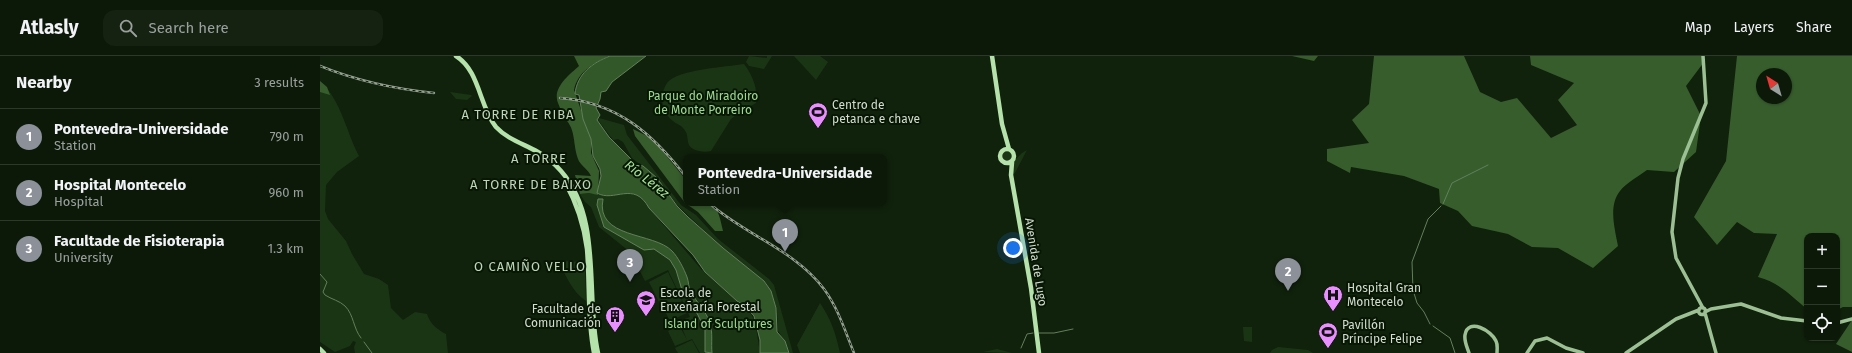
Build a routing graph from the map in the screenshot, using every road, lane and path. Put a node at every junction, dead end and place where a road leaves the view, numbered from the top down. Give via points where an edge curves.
1 (992, 56) edge
2 (1703, 56) edge
3 (458, 57) edge
4 (1002, 124) junction
5 (530, 148) junction
6 (1009, 149) junction
7 (1003, 150) junction
8 (1012, 162) junction
9 (1005, 164) junction
10 (1011, 175) junction
11 (1696, 297) junction
12 (1698, 304) junction
13 (1702, 311) junction
14 (1693, 313) junction
15 (1852, 319) edge
16 (1804, 321) edge
17 (1840, 322) edge
18 (1037, 336) junction
19 (320, 349) edge
20 (324, 353) edge
21 (594, 353) edge
22 (598, 353) edge
23 (1036, 353) edge
24 (1039, 353) edge
25 (1469, 353) edge
26 (1497, 353) edge
27 (1527, 353) edge
28 (1583, 353) edge
29 (1626, 353) edge
30 (1716, 353) edge

1 - 4 highway
2 - 11 main road via 1706,103 1683,159 1678,178 1672,232 1676,258
3 - 5 highway via 474,79 495,126
4 - 6 highway
4 - 7 highway
5 - 21 highway via 558,172 569,190 579,216 587,249 589,319
5 - 22 highway via 550,160 564,175 583,215 590,248 592,307
6 - 7 highway
6 - 8 highway via 1014,155
7 - 9 highway via 1000,158
8 - 9 highway
8 - 10 highway, Avenida de Lugo
9 - 10 highway, Avenida de Lugo
10 - 18 highway, Avenida de Lugo
11 - 12 main road
11 - 13 main road
12 - 13 main road
12 - 14 main road
13 - 14 main road
13 - 16 main road via 1737,304 1781,318
13 - 30 main road
14 - 29 main road via 1676,319
15 - 17 main road
18 - 23 highway
18 - 24 highway, Avenida de Lugo
19 - 20 highway
25 - 26 main road via 1466,333 1469,328 1476,326 1493,336 1497,343
27 - 28 main road via 1533,343 1543,338 1549,338 1566,348

